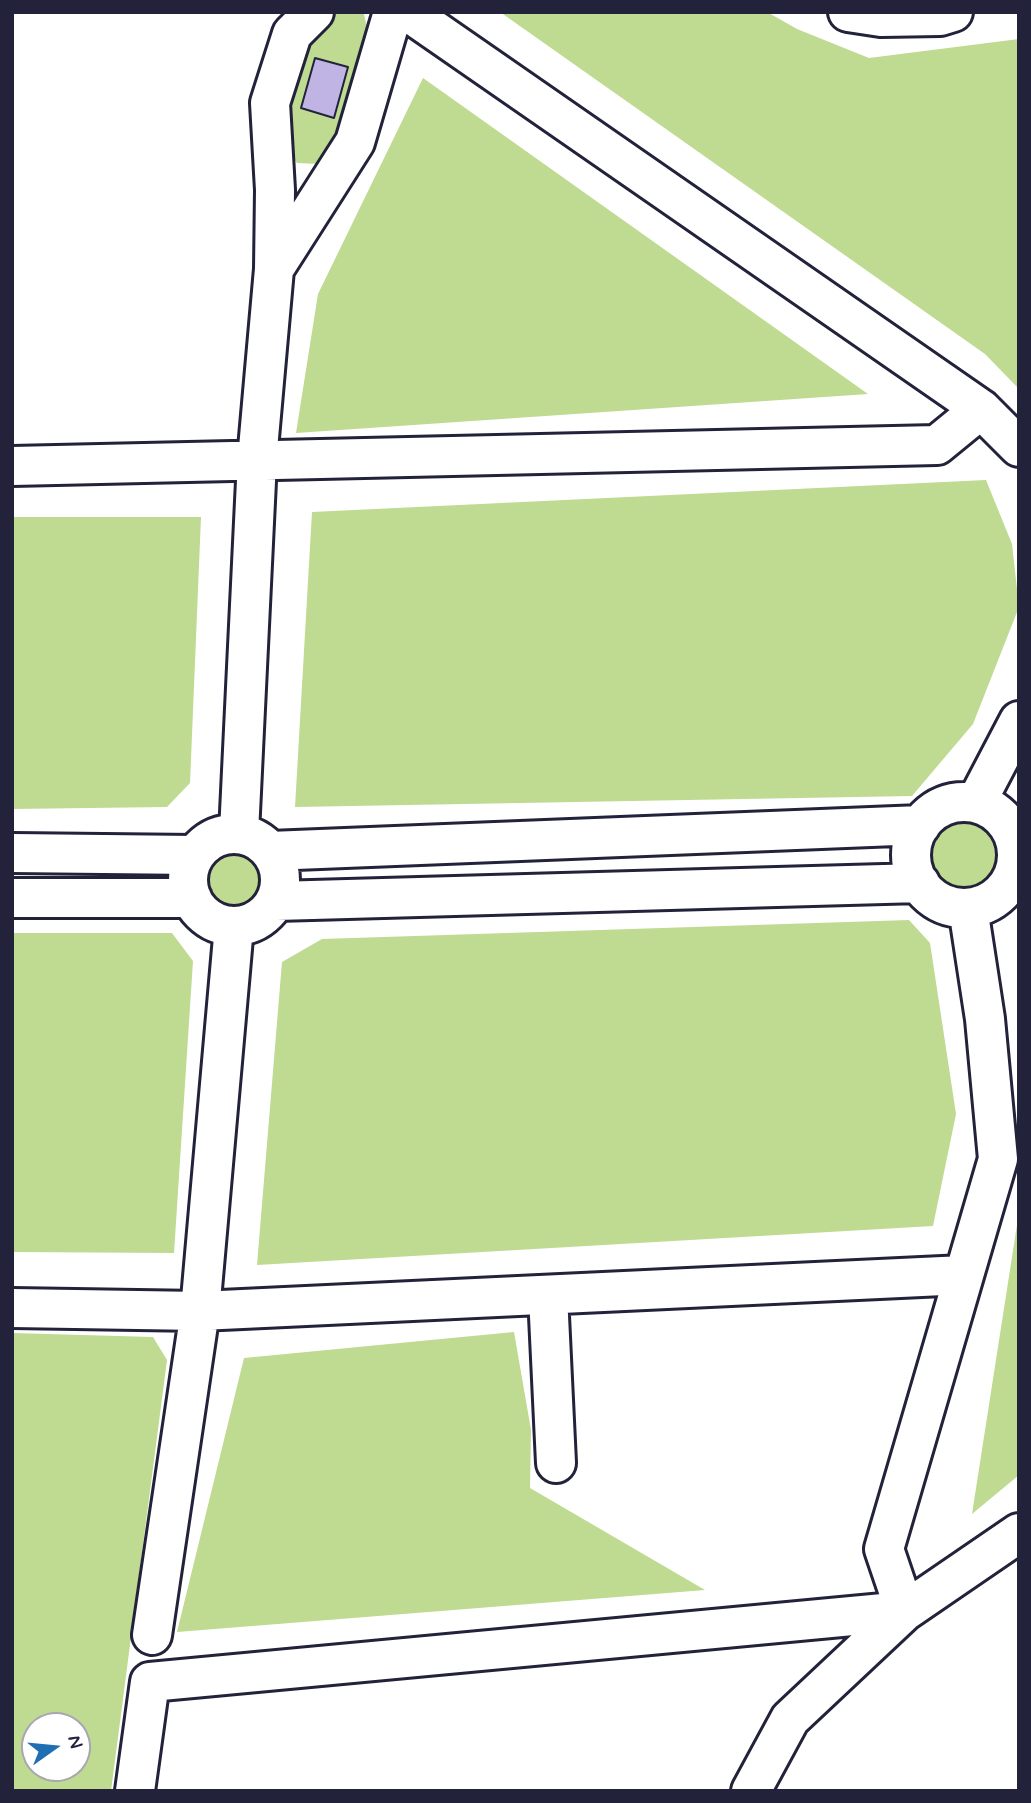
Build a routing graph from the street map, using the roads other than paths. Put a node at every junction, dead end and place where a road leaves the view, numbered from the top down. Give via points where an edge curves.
1 (314, 12) edge
2 (393, 12) edge
3 (408, 12) edge
4 (848, 12) edge
5 (953, 12) edge
6 (273, 165) junction
7 (327, 183) junction
8 (274, 268) junction
9 (981, 409) junction
10 (1019, 447) edge
11 (257, 460) junction
12 (12, 466) edge
13 (1019, 721) edge
14 (976, 803) junction
15 (921, 825) junction
16 (255, 842) junction
17 (12, 853) edge
18 (195, 855) junction
19 (919, 883) junction
20 (12, 898) edge
21 (191, 898) junction
22 (276, 901) junction
23 (968, 908) junction
24 (234, 926) junction
25 (964, 1275) junction
26 (548, 1295) junction
27 (12, 1307) edge
28 (200, 1311) junction
29 (556, 1463) dead end
30 (1019, 1533) edge
31 (905, 1611) junction
32 (152, 1634) dead end
33 (135, 1791) edge
34 (751, 1791) edge

1 - 6 street via 292,34 270,103
2 - 7 street via 355,142
3 - 9 street
4 - 5 street via 881,17
6 - 7 street
6 - 8 street
7 - 8 street
8 - 11 street
9 - 10 street
9 - 11 street via 937,445
11 - 12 street
11 - 16 street
13 - 14 street
14 - 15 street via 945,805
14 - 23 street via 1004,820 1017,850 1013,875 999,895
15 - 16 street
15 - 19 street via 912,853
16 - 18 street via 214,838
16 - 22 street via 281,876
17 - 18 street
18 - 21 street via 188,883
19 - 22 street
19 - 23 street via 940,902
20 - 21 street
21 - 24 street via 208,918
22 - 24 street via 258,920
23 - 25 street via 985,1019 998,1159
24 - 28 street
25 - 26 street
25 - 31 street via 884,1549
26 - 28 street
26 - 29 street
27 - 28 street
28 - 32 street
30 - 31 street
31 - 33 street via 150,1682
31 - 34 street via 790,1718

